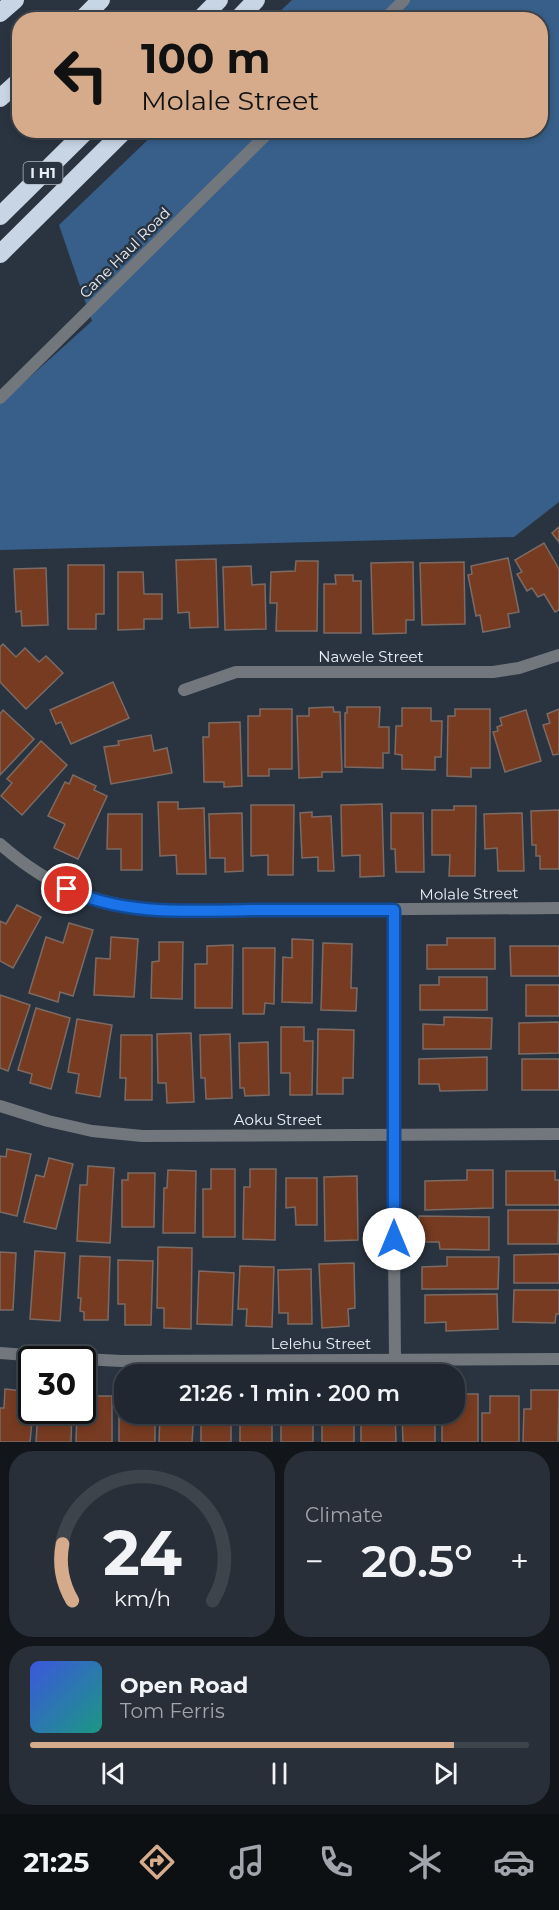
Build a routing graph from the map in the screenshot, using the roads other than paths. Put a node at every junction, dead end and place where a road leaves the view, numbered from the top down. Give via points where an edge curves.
1 (15, 0) edge
2 (102, 0) edge
3 (219, 0) edge
4 (256, 0) edge
5 (404, 0) edge
6 (89, 12) edge
7 (208, 12) edge
8 (245, 12) edge
9 (392, 12) edge
10 (0, 13) edge
11 (12, 87) edge
12 (0, 98) edge
13 (79, 138) edge
14 (117, 138) edge
15 (263, 138) edge
16 (0, 216) edge
17 (0, 254) edge
18 (0, 398) edge
19 (559, 655) edge
20 (184, 690) dead end
21 (0, 844) edge
22 (559, 908) edge
23 (394, 910) junction
24 (0, 1106) edge
25 (559, 1134) edge
26 (393, 1135) junction
27 (0, 1353) edge
28 (18, 1354) edge
29 (395, 1359) junction
30 (559, 1359) edge
31 (96, 1360) edge

1 - 10 highway
2 - 6 highway
3 - 7 highway
4 - 8 highway
5 - 9 street
11 - 12 highway
13 - 16 highway, I H1
14 - 17 highway
15 - 18 street, Cane Haul Road
19 - 20 street, Nawele Street via 493,672 236,672
21 - 23 street, Molale Street via 54,883 114,904 161,911
22 - 23 street, Molale Street
23 - 26 street
24 - 26 street, Aoku Street via 92,1131 142,1136
25 - 26 street, Aoku Street
26 - 29 street
27 - 28 street, Lelehu Street
29 - 30 street, Lelehu Street
29 - 31 street, Lelehu Street

